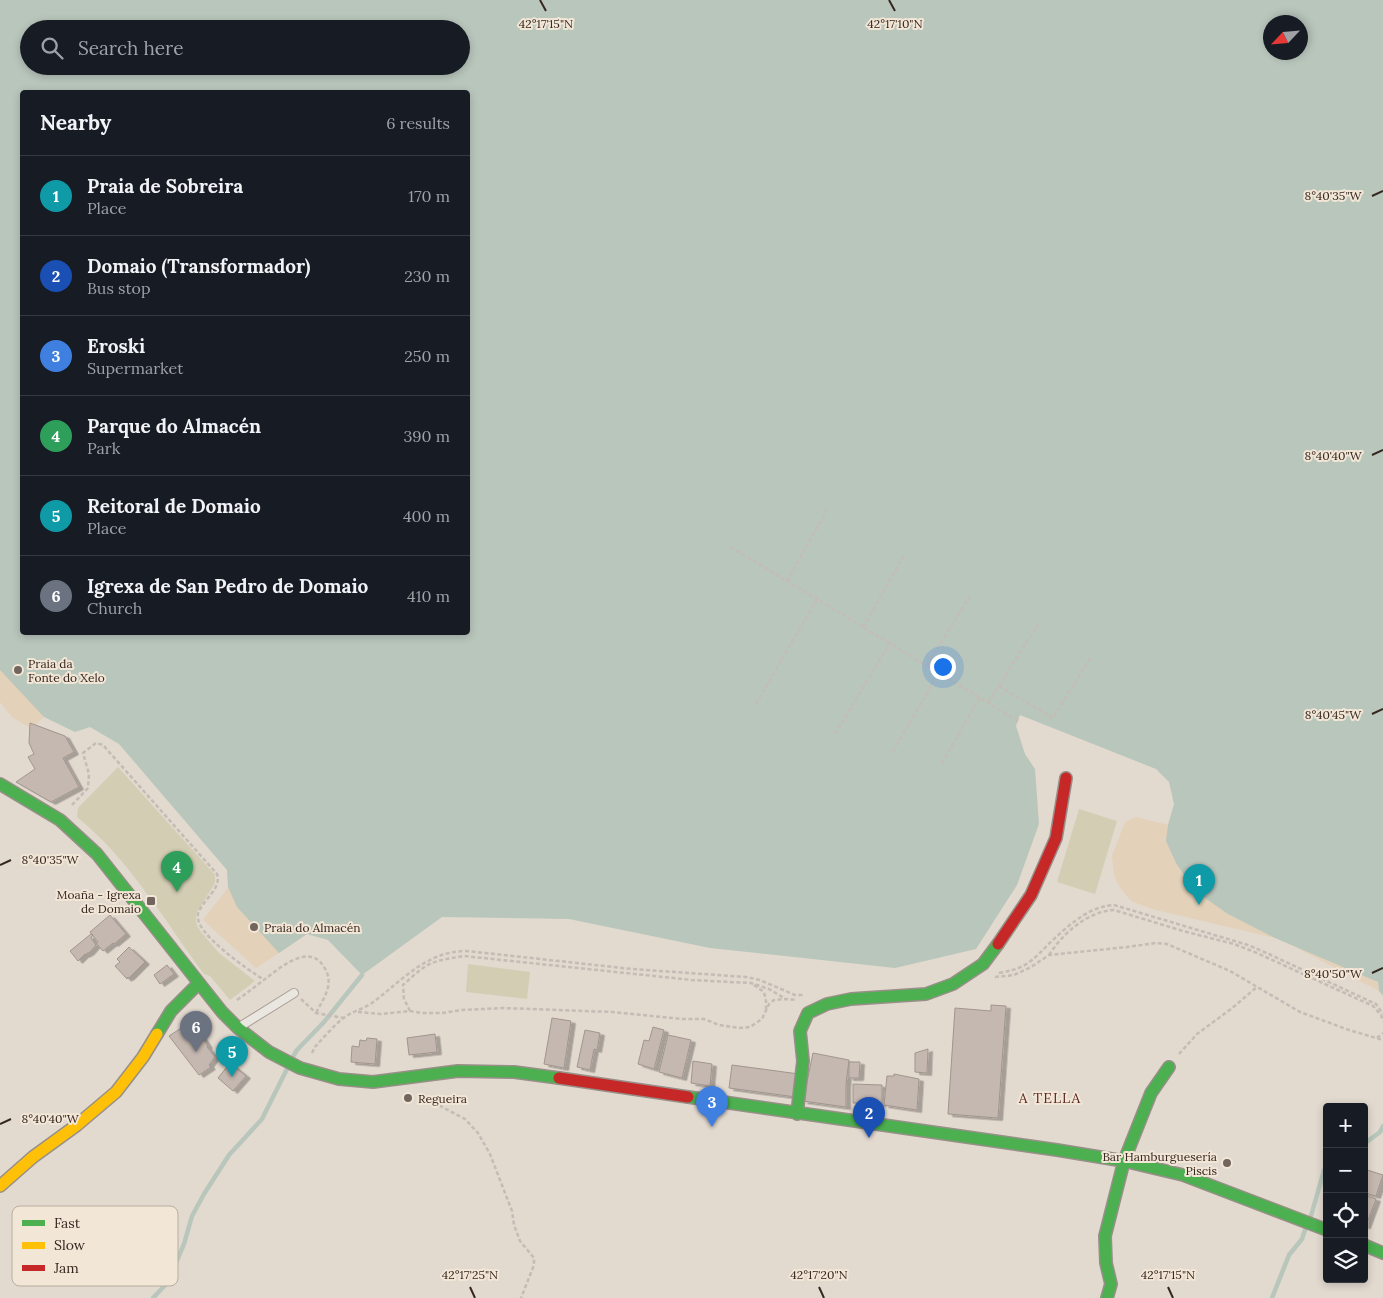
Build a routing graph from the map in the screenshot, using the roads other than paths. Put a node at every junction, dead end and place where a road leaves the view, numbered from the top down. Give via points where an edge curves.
1 (1066, 778) dead end
2 (0, 784) edge
3 (199, 984) junction
4 (294, 993) road end
5 (238, 1028) junction
6 (1169, 1067) road end
7 (797, 1114) junction
8 (1124, 1161) junction
9 (0, 1186) edge
10 (1322, 1228) edge
11 (1368, 1247) edge
12 (1383, 1253) edge
13 (1107, 1298) edge

1 - 7 main road via 1056,838 1031,895 983,964 953,984 926,994 851,999 827,1004 808,1013 800,1031 803,1061
2 - 3 main road via 60,820 97,854
3 - 5 main road
3 - 9 main road via 171,1011 143,1057 116,1092
4 - 5 lane
5 - 7 main road via 282,1060 339,1079 374,1082 458,1071 514,1072
6 - 8 main road via 1151,1093
7 - 8 main road
8 - 10 main road via 1183,1175
8 - 13 main road via 1105,1236 1111,1284
11 - 12 main road

